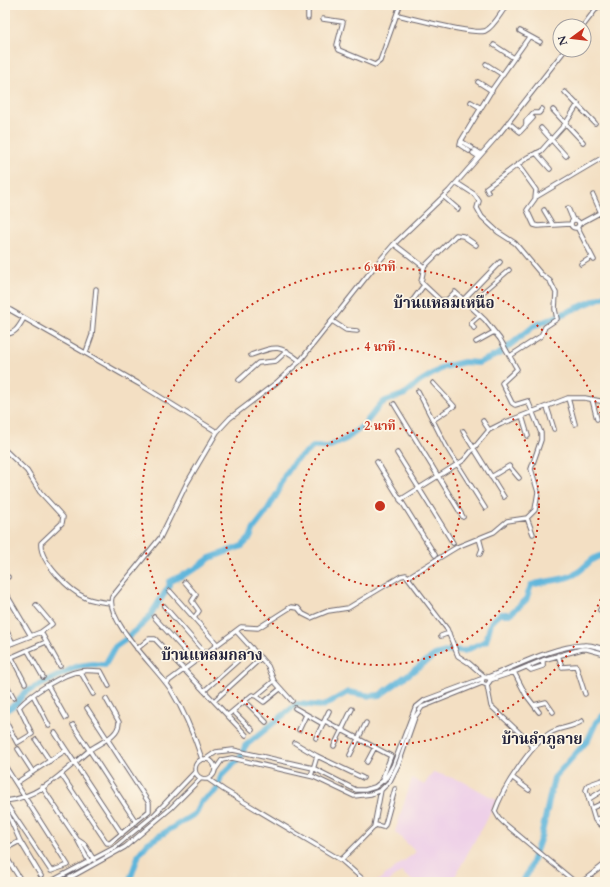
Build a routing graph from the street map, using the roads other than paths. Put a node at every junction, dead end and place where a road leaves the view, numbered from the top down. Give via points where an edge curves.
1 (308, 5) edge
2 (400, 5) edge
3 (507, 5) edge
4 (599, 5) edge
5 (605, 9) edge
6 (397, 15) junction
7 (308, 18) dead end
8 (589, 18) edge
9 (323, 19) dead end
10 (520, 31) dead end
11 (529, 37) junction
12 (540, 42) dead end
13 (494, 45) dead end
14 (514, 58) junction
15 (559, 58) edge
16 (486, 64) dead end
17 (503, 75) junction
18 (478, 82) dead end
19 (492, 91) junction
20 (565, 92) dead end
21 (470, 102) dead end
22 (578, 104) junction
23 (480, 108) junction
24 (542, 109) dead end
25 (553, 110) dead end
26 (533, 118) dead end
27 (508, 122) junction
28 (566, 123) junction
29 (595, 123) dead end
30 (526, 126) junction
31 (541, 128) dead end
32 (552, 139) junction
33 (583, 142) dead end
34 (536, 153) junction
35 (480, 156) junction
36 (566, 156) dead end
37 (605, 156) edge
38 (518, 165) junction
39 (550, 169) dead end
40 (457, 182) junction
41 (488, 192) dead end
42 (593, 195) dead end
43 (444, 197) junction
44 (535, 197) junction
45 (568, 208) dead end
46 (458, 209) dead end
47 (544, 210) dead end
48 (603, 211) edge
49 (573, 220) junction
50 (605, 222) edge
51 (570, 224) junction
52 (553, 225) junction
53 (578, 225) junction
54 (394, 244) junction
55 (476, 245) dead end
56 (500, 262) dead end
57 (581, 264) dead end
58 (424, 267) junction
59 (510, 270) dead end
60 (424, 285) junction
61 (96, 288) dead end
62 (464, 299) junction
63 (410, 304) dead end
64 (469, 304) junction
65 (5, 307) edge
66 (480, 315) junction
67 (24, 318) junction
68 (332, 321) junction
69 (474, 328) dead end
70 (357, 332) dead end
71 (494, 332) junction
72 (5, 334) edge
73 (476, 342) dead end
74 (287, 351) junction
75 (86, 352) junction
76 (251, 355) dead end
77 (510, 356) junction
78 (300, 361) junction
79 (239, 380) dead end
80 (433, 383) dead end
81 (418, 391) dead end
82 (568, 398) junction
83 (592, 399) junction
84 (605, 402) edge
85 (394, 404) dead end
86 (547, 407) junction
87 (533, 412) junction
88 (522, 416) junction
89 (597, 419) dead end
90 (433, 420) junction
91 (483, 421) dead end
92 (575, 424) dead end
93 (554, 429) dead end
94 (489, 430) junction
95 (463, 431) dead end
96 (217, 432) junction
97 (528, 436) dead end
98 (474, 448) junction
99 (5, 450) edge
100 (397, 453) dead end
101 (377, 462) dead end
102 (458, 465) junction
103 (438, 476) junction
104 (492, 477) junction
105 (519, 478) dead end
106 (418, 488) junction
107 (504, 497) dead end
108 (400, 500) junction
109 (485, 508) dead end
110 (463, 517) dead end
111 (527, 518) junction
112 (533, 534) dead end
113 (479, 538) junction
114 (453, 543) dead end
115 (480, 554) dead end
116 (435, 555) dead end
117 (408, 577) junction
118 (185, 582) dead end
119 (170, 591) dead end
120 (8, 597) dead end
121 (605, 597) edge
122 (110, 603) junction
123 (36, 604) dead end
124 (164, 606) dead end
125 (600, 610) dead end
126 (154, 617) dead end
127 (194, 618) junction
128 (5, 628) edge
129 (236, 631) junction
130 (41, 632) junction
131 (449, 633) junction
132 (31, 636) junction
133 (441, 636) dead end
134 (46, 642) junction
135 (13, 643) junction
136 (217, 644) junction
137 (5, 646) edge
138 (252, 648) junction
139 (137, 649) junction
140 (605, 649) edge
141 (28, 651) junction
142 (205, 652) junction
143 (605, 654) edge
144 (558, 656) junction
145 (12, 658) junction
146 (261, 658) junction
147 (5, 660) edge
148 (194, 661) junction
149 (60, 666) dead end
150 (183, 670) junction
151 (80, 671) junction
152 (514, 672) junction
153 (43, 677) dead end
154 (485, 679) junction
155 (274, 681) junction
156 (5, 682) edge
157 (25, 683) dead end
158 (166, 683) junction
159 (48, 686) junction
160 (109, 686) dead end
161 (280, 689) junction
162 (204, 691) junction
163 (93, 694) dead end
164 (584, 694) dead end
165 (33, 695) junction
166 (256, 696) junction
167 (14, 698) dead end
168 (106, 699) dead end
169 (214, 701) junction
170 (245, 701) junction
171 (292, 701) dead end
172 (534, 705) junction
173 (87, 708) dead end
174 (295, 708) dead end
175 (352, 709) dead end
176 (234, 711) junction
177 (329, 711) dead end
178 (540, 712) dead end
179 (553, 712) dead end
180 (228, 715) junction
181 (306, 715) junction
182 (66, 718) dead end
183 (582, 721) dead end
184 (6, 722) edge
185 (266, 722) dead end
186 (366, 722) dead end
187 (324, 723) junction
188 (73, 725) dead end
189 (49, 726) dead end
190 (341, 729) junction
191 (252, 730) dead end
192 (299, 730) dead end
193 (55, 733) dead end
194 (246, 735) dead end
195 (316, 738) dead end
196 (358, 738) junction
197 (36, 740) dead end
198 (107, 740) junction
199 (295, 743) dead end
200 (334, 746) dead end
201 (375, 747) junction
202 (534, 748) junction
203 (18, 749) dead end
204 (66, 750) junction
205 (90, 750) junction
206 (350, 755) dead end
207 (317, 756) junction
208 (391, 756) junction
209 (204, 759) junction
210 (396, 759) junction
211 (50, 761) junction
212 (283, 762) junction
213 (367, 762) dead end
214 (76, 763) junction
215 (5, 766) edge
216 (313, 768) junction
217 (215, 770) junction
218 (282, 770) junction
219 (33, 772) junction
220 (195, 772) junction
221 (61, 774) junction
222 (311, 776) junction
223 (201, 778) junction
224 (363, 778) dead end
225 (513, 778) junction
226 (208, 779) junction
227 (384, 780) junction
228 (602, 780) dead end
229 (16, 782) junction
230 (380, 785) junction
231 (42, 787) junction
232 (395, 789) dead end
233 (605, 789) edge
234 (381, 790) junction
235 (529, 790) dead end
236 (25, 797) junction
237 (589, 799) junction
238 (5, 802) edge
239 (605, 802) edge
240 (592, 808) junction
241 (159, 810) junction
242 (8, 814) dead end
243 (163, 815) junction
244 (605, 816) edge
245 (595, 820) junction
246 (136, 822) junction
247 (376, 825) junction
248 (605, 828) edge
249 (122, 834) junction
250 (77, 839) junction
251 (20, 841) junction
252 (5, 849) edge
253 (5, 855) edge
254 (94, 859) junction
255 (341, 860) junction
256 (89, 862) junction
257 (97, 864) junction
258 (605, 864) edge
259 (92, 866) junction
260 (41, 876) dead end
261 (22, 882) edge
262 (50, 882) edge
263 (62, 882) edge
264 (366, 882) edge
265 (575, 882) edge
266 (582, 882) edge

1 - 7 street
2 - 6 street
3 - 6 street via 493,23 482,31 449,27
4 - 5 street
4 - 8 street
6 - 9 street via 380,61 373,65 339,50 337,45 343,22
10 - 11 street
11 - 12 street
11 - 14 street
13 - 14 street
14 - 17 street
15 - 27 street
16 - 17 street
17 - 19 street
18 - 19 street
19 - 23 street
20 - 22 street
21 - 23 street
22 - 28 street
22 - 29 street
23 - 35 street via 460,142
24 - 30 street via 538,113 533,113 526,121
25 - 28 street
26 - 30 street
27 - 30 street via 520,132
27 - 35 street
28 - 32 street
28 - 33 street
31 - 32 street
32 - 34 street via 545,148
32 - 36 street
34 - 38 street
34 - 39 street
35 - 40 street
37 - 44 street
38 - 41 street via 488,185
38 - 44 street via 533,184 536,190
40 - 43 street
40 - 77 street via 474,194 479,200 477,208 482,217 515,243 550,281 556,293 556,316 545,327 541,336
42 - 48 street
43 - 46 street
43 - 54 street
44 - 52 street via 527,210 532,221 538,226
45 - 49 street
47 - 52 street
48 - 50 street
48 - 53 street
49 - 51 street
49 - 53 street via 578,221
51 - 52 street
51 - 53 street via 573,228
53 - 57 street via 593,258
54 - 58 street
54 - 68 street
55 - 58 street via 463,236 456,235
56 - 62 street
58 - 60 street via 421,279
59 - 64 street
60 - 62 street via 443,301 455,292
60 - 63 street
61 - 75 street via 92,335
62 - 64 street
64 - 66 street
65 - 67 street
66 - 69 street via 471,323
66 - 71 street
67 - 72 street via 12,334
67 - 75 street
68 - 70 street via 346,330
68 - 78 street
71 - 73 street
71 - 77 street
74 - 76 street via 271,348
74 - 78 street
74 - 79 street via 276,361 258,363
75 - 96 street
77 - 87 street via 517,370 502,383 512,403 518,406 528,401
78 - 96 street via 230,418
80 - 90 street via 454,406
81 - 90 street
82 - 83 street
82 - 86 street
82 - 92 street
83 - 84 street
83 - 89 street
85 - 103 street
86 - 87 street
86 - 93 street
87 - 88 street
87 - 111 street via 541,440 531,469 538,492 535,510
88 - 94 street
88 - 97 street
90 - 102 street
91 - 94 street
94 - 98 street
95 - 98 street
96 - 122 street via 160,538 119,587
98 - 102 street
98 - 104 street
99 - 122 street via 27,471 40,492 63,517 62,523 41,543 40,548 46,562 78,593 86,598
100 - 106 street
101 - 108 street
102 - 103 street
102 - 109 street
103 - 106 street
103 - 110 street
104 - 105 street via 510,466
104 - 107 street
106 - 108 street
106 - 114 street
108 - 116 street
111 - 112 street
111 - 113 street via 509,519 494,532
113 - 115 street via 482,550
113 - 117 street via 457,547
117 - 129 street via 401,576 348,608 328,611 311,618 298,608 291,607 258,628 243,626
117 - 131 street
118 - 127 street via 196,595 192,601 199,611
119 - 127 street
120 - 132 street
121 - 125 street
122 - 139 street
123 - 130 street via 52,624
124 - 142 street
126 - 148 street
127 - 136 street
128 - 135 street
129 - 136 street
129 - 138 street
130 - 132 street
130 - 134 street
131 - 133 street
131 - 154 street via 458,656
132 - 135 street
134 - 141 street
134 - 149 street
135 - 137 street
136 - 142 street
138 - 146 street
138 - 162 street
139 - 150 street via 149,638 153,638
139 - 158 street
140 - 154 street via 585,644 576,646 537,657
141 - 145 street
141 - 153 street
142 - 148 street
143 - 144 street via 587,648
144 - 152 street
144 - 164 street via 562,667 576,666
145 - 147 street
145 - 157 street
146 - 155 street via 268,666
146 - 169 street
148 - 150 street
150 - 158 street
150 - 162 street
151 - 159 street via 68,674
151 - 160 street via 101,671
151 - 163 street
152 - 154 street
152 - 172 street
154 - 202 street via 491,706
154 - 210 street via 419,703 411,713
154 - 234 street via 427,704 418,711 399,763 390,781
155 - 161 street
155 - 166 street
156 - 167 street
158 - 209 street via 182,709
159 - 165 street
159 - 182 street
161 - 166 street via 264,702
161 - 171 street
162 - 169 street
165 - 184 street via 19,707 32,734 17,742
165 - 189 street
166 - 170 street via 252,695
168 - 198 street via 119,722 117,729
169 - 180 street
170 - 176 street
170 - 185 street
172 - 178 street
172 - 179 street via 546,702
173 - 198 street
174 - 181 street
175 - 190 street
176 - 180 street
176 - 191 street
177 - 187 street
180 - 194 street
181 - 187 street
181 - 192 street
183 - 202 street via 550,733
186 - 196 street
187 - 190 street
187 - 195 street
188 - 205 street
190 - 196 street
190 - 200 street
193 - 204 street
196 - 201 street
196 - 206 street
197 - 211 street
198 - 205 street
198 - 246 street via 149,803 149,811
199 - 207 street
201 - 208 street
201 - 213 street
202 - 225 street
203 - 219 street
204 - 211 street
204 - 214 street
205 - 214 street
205 - 246 street
207 - 216 street
207 - 224 street
208 - 210 street
208 - 227 street
209 - 212 street via 216,752 233,750
209 - 217 street via 214,764
209 - 220 street via 197,762
210 - 227 street
211 - 219 street
212 - 216 street
212 - 218 street
214 - 221 street
214 - 249 street
215 - 229 street
216 - 222 street
216 - 230 street via 356,790
217 - 218 street via 222,760 232,758
217 - 226 street
218 - 222 street
219 - 229 street
220 - 223 street
220 - 241 street
221 - 231 street
221 - 249 street via 105,842 110,843
222 - 234 street via 354,796
223 - 226 street
223 - 243 street
225 - 235 street
225 - 265 street via 495,810 498,818
226 - 255 street
227 - 230 street
228 - 237 street via 588,785 586,790
229 - 236 street
230 - 234 street
231 - 236 street
231 - 250 street
232 - 247 street via 385,825
233 - 237 street
234 - 247 street
236 - 238 street
236 - 238 street via 68,865 51,871
237 - 240 street
239 - 240 street
240 - 245 street
241 - 243 street
241 - 254 street via 114,848
242 - 251 street
243 - 257 street via 125,847
244 - 245 street
245 - 248 street
246 - 249 street
247 - 255 street
250 - 254 street via 84,844
250 - 256 street
251 - 252 street
251 - 260 street
253 - 261 street
254 - 256 street
254 - 257 street
255 - 264 street
256 - 259 street
256 - 262 street
257 - 259 street
258 - 266 street
259 - 263 street

